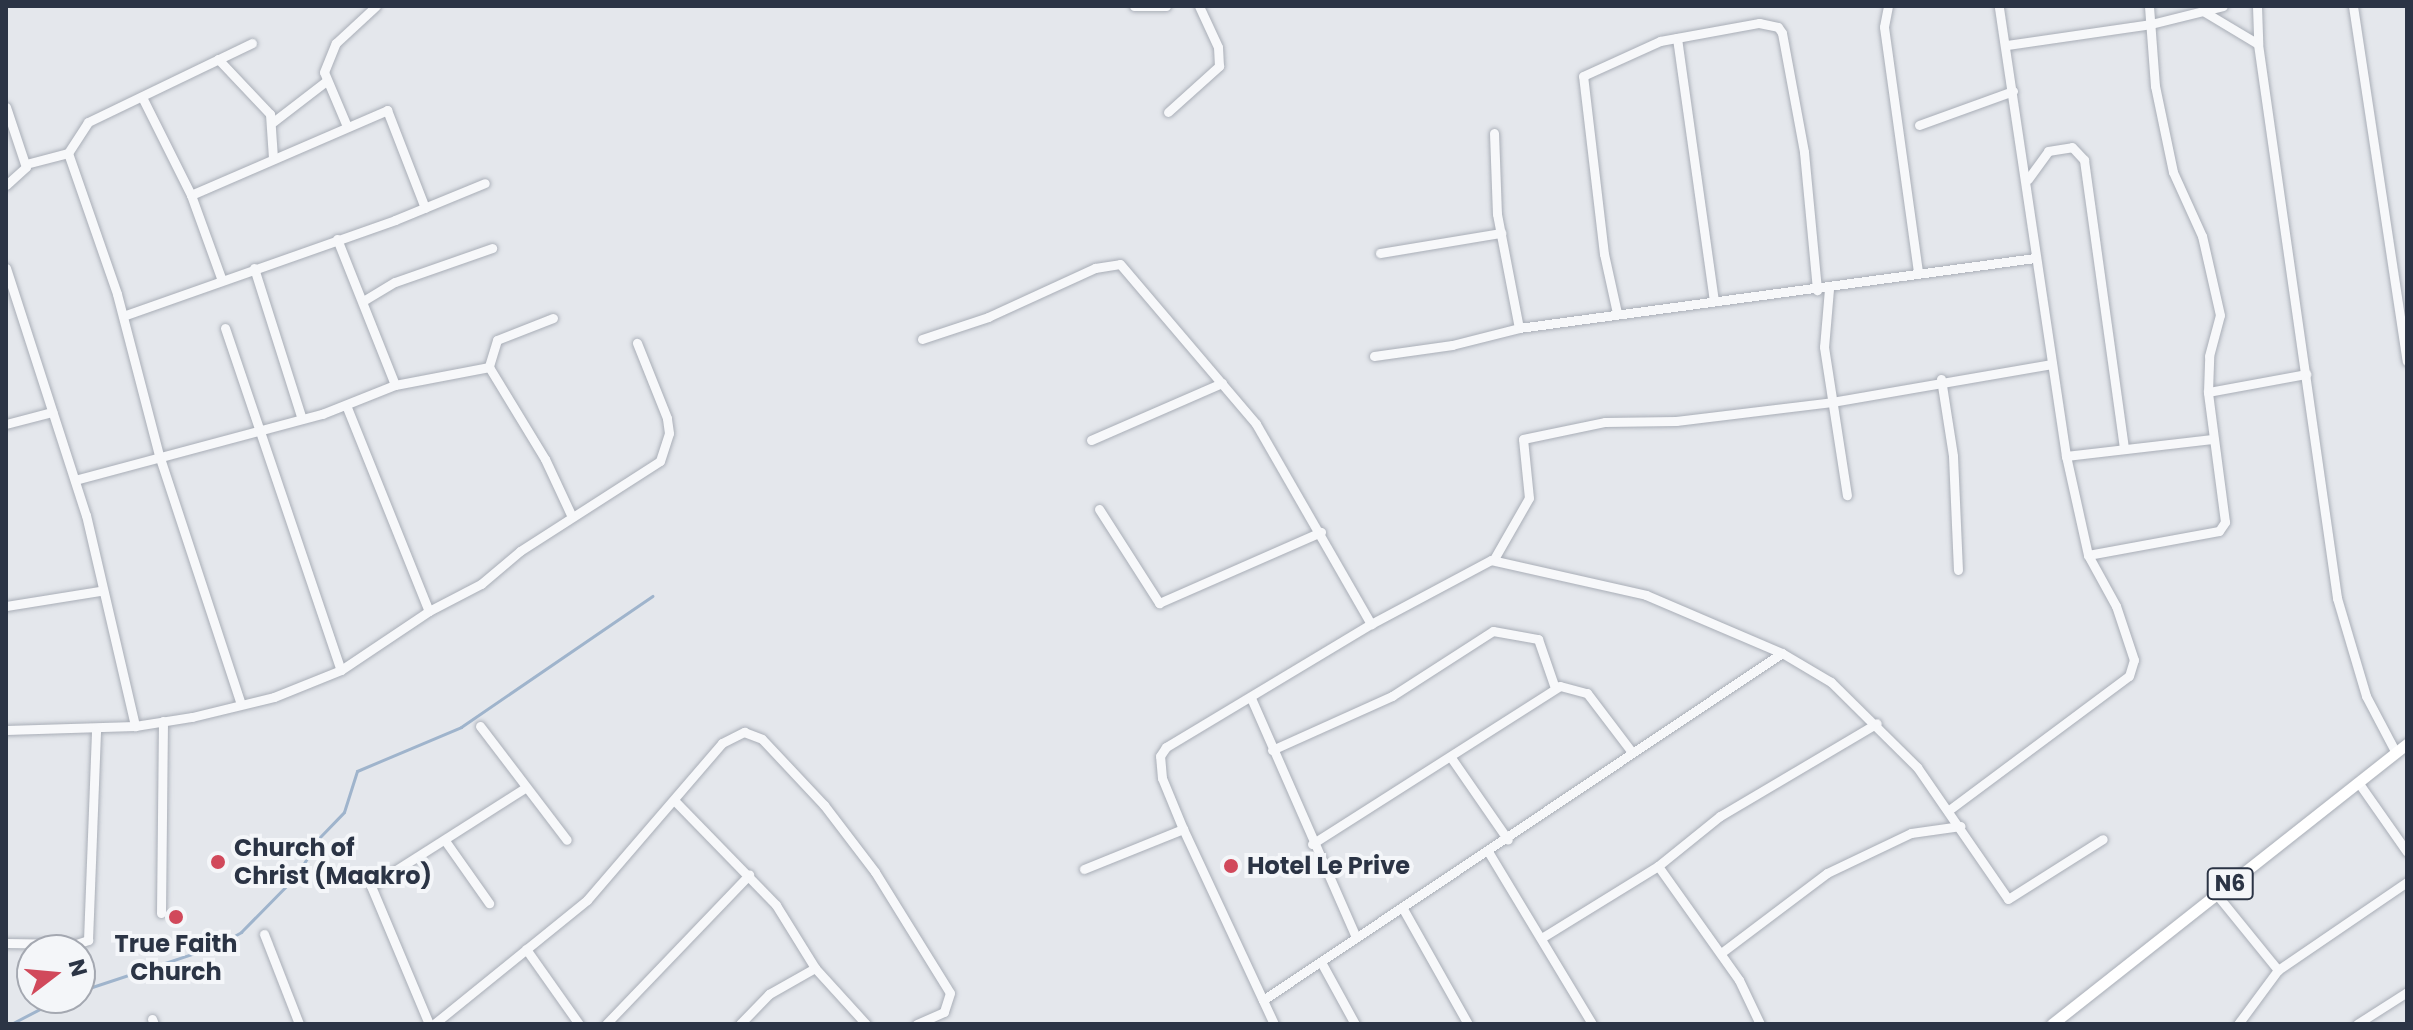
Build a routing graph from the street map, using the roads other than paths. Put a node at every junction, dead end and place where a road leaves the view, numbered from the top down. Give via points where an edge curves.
1 (376, 6) edge
2 (1134, 6) edge
3 (1166, 6) edge
4 (1199, 6) edge
5 (1888, 6) edge
6 (1999, 6) edge
7 (2149, 6) edge
8 (2223, 6) edge
9 (2257, 6) edge
10 (2353, 6) edge
11 (2203, 11) junction
12 (2151, 24) junction
13 (1677, 38) junction
14 (252, 43) dead end
15 (2258, 44) junction
16 (2007, 45) junction
17 (218, 59) junction
18 (325, 82) junction
19 (2013, 91) junction
20 (143, 99) junction
21 (6, 107) edge
22 (1168, 112) dead end
23 (273, 122) junction
24 (346, 124) junction
25 (1919, 125) dead end
26 (1494, 133) dead end
27 (68, 153) junction
28 (273, 158) junction
29 (26, 164) junction
30 (2027, 181) junction
31 (485, 183) dead end
32 (6, 185) edge
33 (191, 195) junction
34 (425, 208) junction
35 (1501, 233) junction
36 (337, 239) junction
37 (492, 248) dead end
38 (1380, 253) dead end
39 (2035, 258) junction
40 (6, 268) edge
41 (254, 268) junction
42 (1918, 272) junction
43 (221, 278) junction
44 (1829, 289) junction
45 (1817, 290) junction
46 (1714, 300) junction
47 (363, 301) junction
48 (1617, 313) junction
49 (2404, 315) edge
50 (123, 316) junction
51 (553, 318) dead end
52 (225, 328) dead end
53 (1519, 328) junction
54 (922, 339) dead end
55 (637, 343) dead end
56 (1374, 356) dead end
57 (2407, 361) edge
58 (2052, 364) junction
59 (489, 367) junction
60 (2306, 374) junction
61 (1941, 379) junction
62 (1222, 383) junction
63 (395, 385) junction
64 (2208, 392) junction
65 (1832, 402) junction
66 (346, 405) junction
67 (52, 412) junction
68 (302, 419) junction
69 (6, 424) edge
70 (257, 430) junction
71 (2212, 439) junction
72 (1091, 440) dead end
73 (2124, 448) junction
74 (159, 455) junction
75 (2066, 456) junction
76 (75, 480) junction
77 (1847, 495) dead end
78 (1099, 509) dead end
79 (572, 517) junction
80 (1321, 532) junction
81 (2088, 555) junction
82 (1494, 559) junction
83 (1958, 570) dead end
84 (100, 591) junction
85 (6, 606) edge
86 (429, 611) junction
87 (1371, 624) junction
88 (1782, 653) junction
89 (341, 670) junction
90 (1555, 688) junction
91 (1251, 698) junction
92 (241, 704) junction
93 (163, 721) junction
94 (1877, 723) junction
95 (135, 726) junction
96 (480, 726) dead end
97 (96, 728) junction
98 (6, 730) edge
99 (2407, 744) edge
100 (1272, 750) junction
101 (1631, 751) junction
102 (2396, 753) junction
103 (1452, 759) junction
104 (2358, 782) junction
105 (525, 788) junction
106 (674, 800) junction
107 (1949, 810) junction
108 (1961, 826) junction
109 (1183, 829) junction
110 (2103, 839) dead end
111 (567, 840) dead end
112 (1508, 840) junction
113 (446, 842) junction
114 (1312, 844) junction
115 (2407, 852) edge
116 (1489, 853) junction
117 (1658, 866) junction
118 (1084, 869) dead end
119 (749, 875) junction
120 (2407, 882) edge
121 (2217, 895) junction
122 (489, 903) dead end
123 (1402, 907) junction
124 (161, 913) dead end
125 (264, 934) dead end
126 (1356, 937) junction
127 (1543, 937) junction
128 (6, 943) edge
129 (526, 949) junction
130 (1721, 953) junction
131 (1321, 962) junction
132 (815, 968) junction
133 (2278, 970) junction
134 (2407, 992) edge
135 (1263, 1000) junction
136 (2059, 1022) edge
137 (299, 1024) edge
138 (432, 1024) edge
139 (579, 1024) edge
140 (606, 1024) edge
141 (740, 1024) edge
142 (866, 1024) edge
143 (917, 1024) edge
144 (1274, 1024) edge
145 (1355, 1024) edge
146 (1468, 1024) edge
147 (1592, 1024) edge
148 (1760, 1024) edge
149 (2238, 1024) edge
150 (2357, 1024) edge

1 - 18 street via 336,43
2 - 3 street
4 - 22 street via 1218,47 1219,66
5 - 42 street via 1884,27
6 - 16 street
7 - 12 street
8 - 11 street
9 - 15 street
10 - 49 street
11 - 12 street
11 - 15 street
12 - 16 street
12 - 64 street via 2155,86 2173,172 2202,236 2220,315
13 - 45 street via 1759,23 1778,27 1804,152
13 - 46 street
13 - 48 street via 1636,49 1583,76 1604,254
14 - 17 street
15 - 60 street
16 - 19 street
17 - 20 street
17 - 23 street via 264,104
18 - 23 street
18 - 24 street
19 - 25 street
19 - 30 street
20 - 27 street via 88,122
20 - 33 street
21 - 29 street
23 - 28 street
24 - 28 street
24 - 34 street via 383,110 392,113
26 - 35 street
27 - 29 street
27 - 50 street
28 - 33 street
29 - 32 street via 21,176
30 - 39 street
30 - 73 street via 2048,151 2072,147 2084,160
31 - 34 street
33 - 43 street
34 - 36 street
35 - 38 street
35 - 53 street
36 - 41 street
36 - 47 street
37 - 47 street via 395,282
39 - 42 street
39 - 58 street
40 - 67 street
41 - 43 street
41 - 68 street
42 - 44 street
43 - 50 street
44 - 45 street
44 - 65 street via 1824,347
45 - 46 street
46 - 48 street
47 - 63 street
48 - 53 street
49 - 57 street
50 - 74 street
51 - 59 street via 497,340
52 - 70 street
53 - 56 street
54 - 62 street via 1115,263 1143,287
55 - 79 street via 667,418 667,447 660,461
58 - 61 street
58 - 75 street
59 - 63 street
59 - 79 street via 545,459
60 - 64 street
60 - 102 street via 2337,598 2366,696
61 - 65 street
61 - 83 street via 1953,456
62 - 72 street
62 - 80 street via 1256,424
63 - 66 street
64 - 71 street
65 - 77 street
65 - 82 street via 1676,421 1605,422 1523,439 1529,498
66 - 68 street
66 - 86 street
67 - 69 street
67 - 76 street
68 - 70 street
70 - 74 street
70 - 89 street
71 - 73 street
71 - 81 street via 2225,522 2219,531
73 - 75 street
74 - 76 street
74 - 92 street
75 - 81 street
76 - 84 street
78 - 80 street via 1159,603
79 - 86 street via 481,584
80 - 87 street
81 - 107 street via 2116,606 2134,660 2129,676
82 - 87 street
82 - 88 street via 1646,595
84 - 85 street
84 - 95 street
86 - 89 street
87 - 91 street
88 - 94 street via 1831,682
88 - 101 street
89 - 92 street
90 - 100 street via 1538,639 1493,631 1400,691
90 - 101 street via 1587,693
90 - 103 street
91 - 100 street
91 - 109 street via 1166,747 1160,756 1162,778
92 - 93 street
93 - 95 street
93 - 124 street
94 - 107 street
94 - 117 street via 1720,816
95 - 97 street
96 - 105 street
97 - 98 street
97 - 128 street via 88,940
99 - 102 main road, N6
100 - 114 street
101 - 112 street
102 - 104 main road, N6
103 - 112 street
103 - 114 street
104 - 115 street
104 - 121 main road, N6
105 - 111 street
105 - 113 street
106 - 119 street
106 - 129 street via 587,900
106 - 143 street via 722,743 744,732 762,739 824,805 875,872 950,993 944,1012
107 - 108 street
108 - 110 street via 2008,899
108 - 130 street via 1911,833 1827,873
109 - 118 street
109 - 135 street
112 - 116 street
113 - 122 street
113 - 138 street via 371,886
114 - 126 street
116 - 123 street
116 - 127 street
117 - 127 street
117 - 130 street
119 - 132 street via 776,905
119 - 140 street
120 - 133 street
121 - 133 street
121 - 136 main road, N6
123 - 126 street
123 - 146 street
125 - 137 street
126 - 131 street
127 - 147 street
129 - 138 street
129 - 139 street
130 - 148 street
131 - 135 street
131 - 145 street
132 - 141 street via 769,994
132 - 142 street
133 - 149 street
134 - 150 street
135 - 144 street

